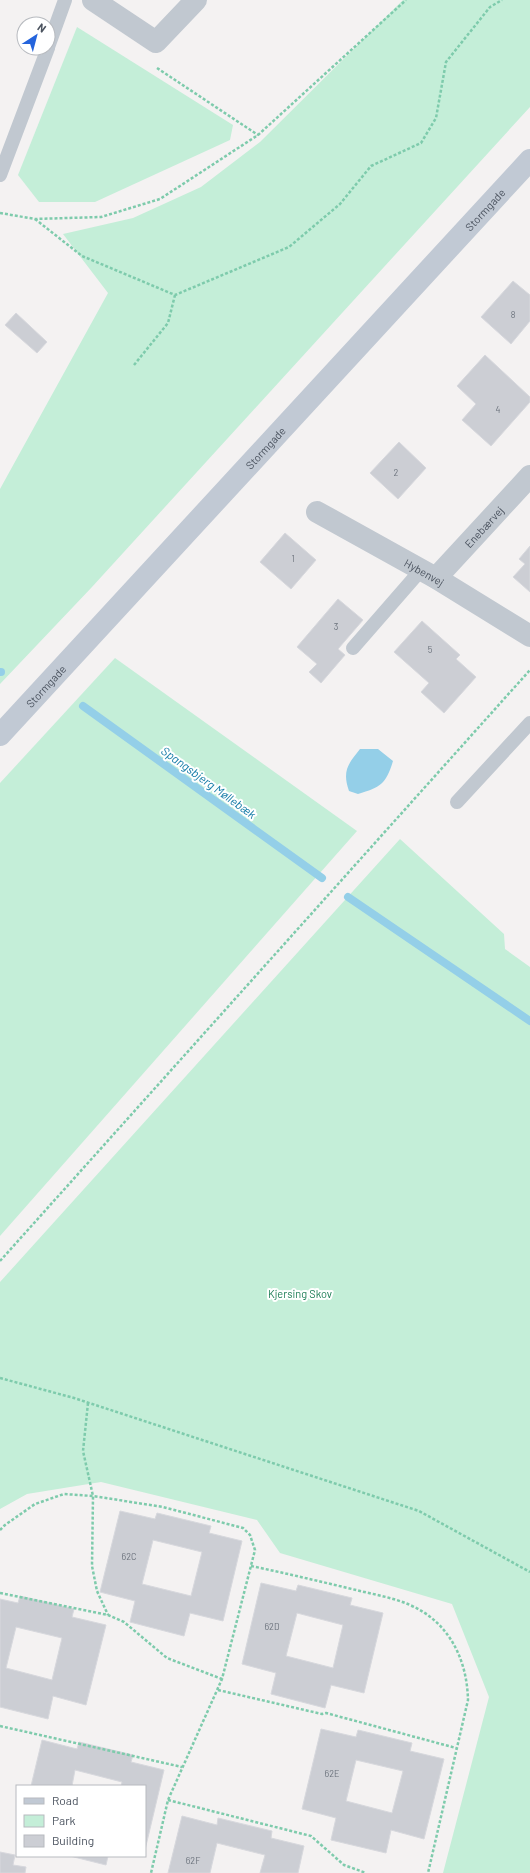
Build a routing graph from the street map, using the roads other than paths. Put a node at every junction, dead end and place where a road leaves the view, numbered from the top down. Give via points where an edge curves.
1 (65, 0) edge
2 (93, 0) edge
3 (196, 0) edge
4 (56, 25) edge
5 (45, 56) edge
6 (530, 160) edge
7 (0, 175) edge
8 (530, 476) edge
9 (317, 512) dead end
10 (428, 574) junction
11 (530, 636) edge
12 (353, 648) dead end
13 (530, 723) edge
14 (0, 735) edge
15 (457, 802) dead end

1 - 4 lane
2 - 3 street via 156,42
5 - 7 lane
6 - 14 street, Stormgade
8 - 10 street, Enebærvej
9 - 10 street, Hybenvej
10 - 11 street, Hybenvej
10 - 12 lane
13 - 15 lane

